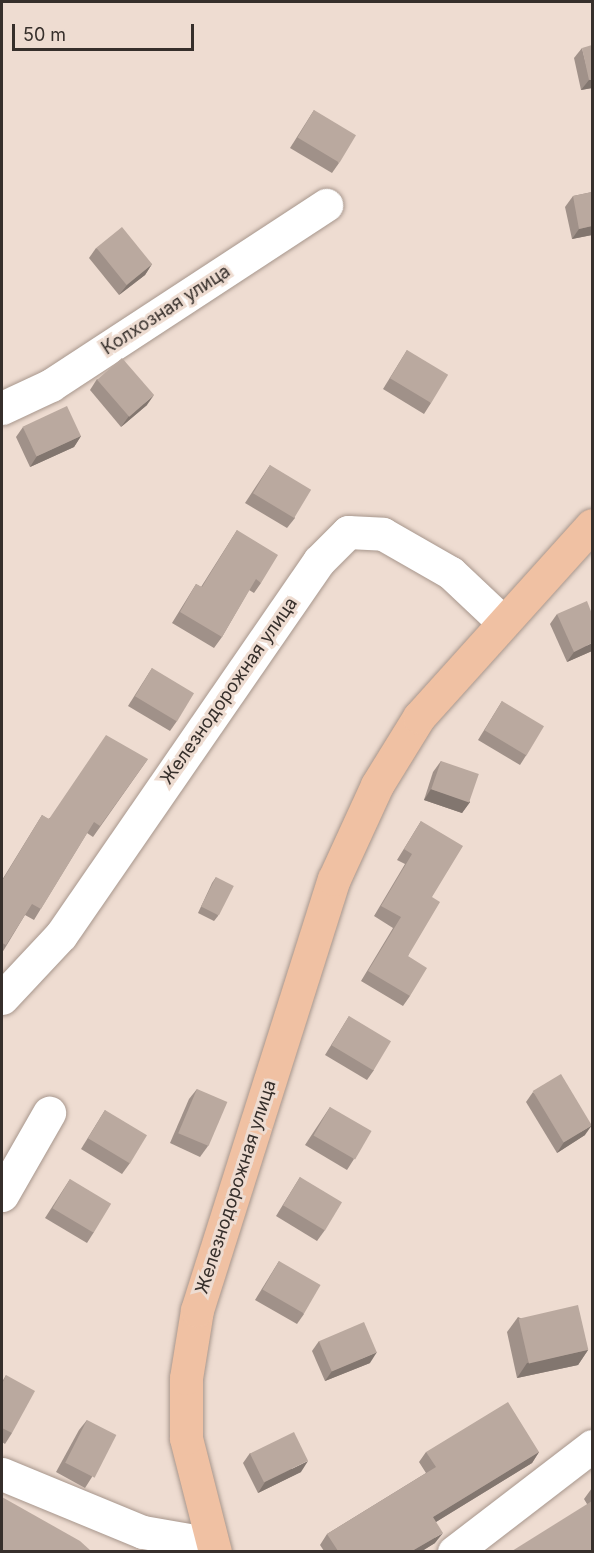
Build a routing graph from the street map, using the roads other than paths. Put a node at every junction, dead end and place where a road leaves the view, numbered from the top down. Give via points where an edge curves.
1 (326, 205) dead end
2 (2, 408) edge
3 (592, 525) edge
4 (503, 622) junction
5 (2, 998) edge
6 (49, 1113) dead end
7 (2, 1195) edge
8 (592, 1446) edge
9 (2, 1474) edge
10 (213, 1548) edge
11 (454, 1551) edge

1 - 2 street, Колхозная улица via 51,385
3 - 4 main road, Железнодорожная улица
4 - 5 street, Железнодорожная улица via 441,567 383,534 348,532 319,561 61,935
4 - 10 main road, Железнодорожная улица via 419,717 377,785 334,879 197,1310 186,1378 186,1438
6 - 7 street
8 - 11 street
9 - 10 street via 143,1532

